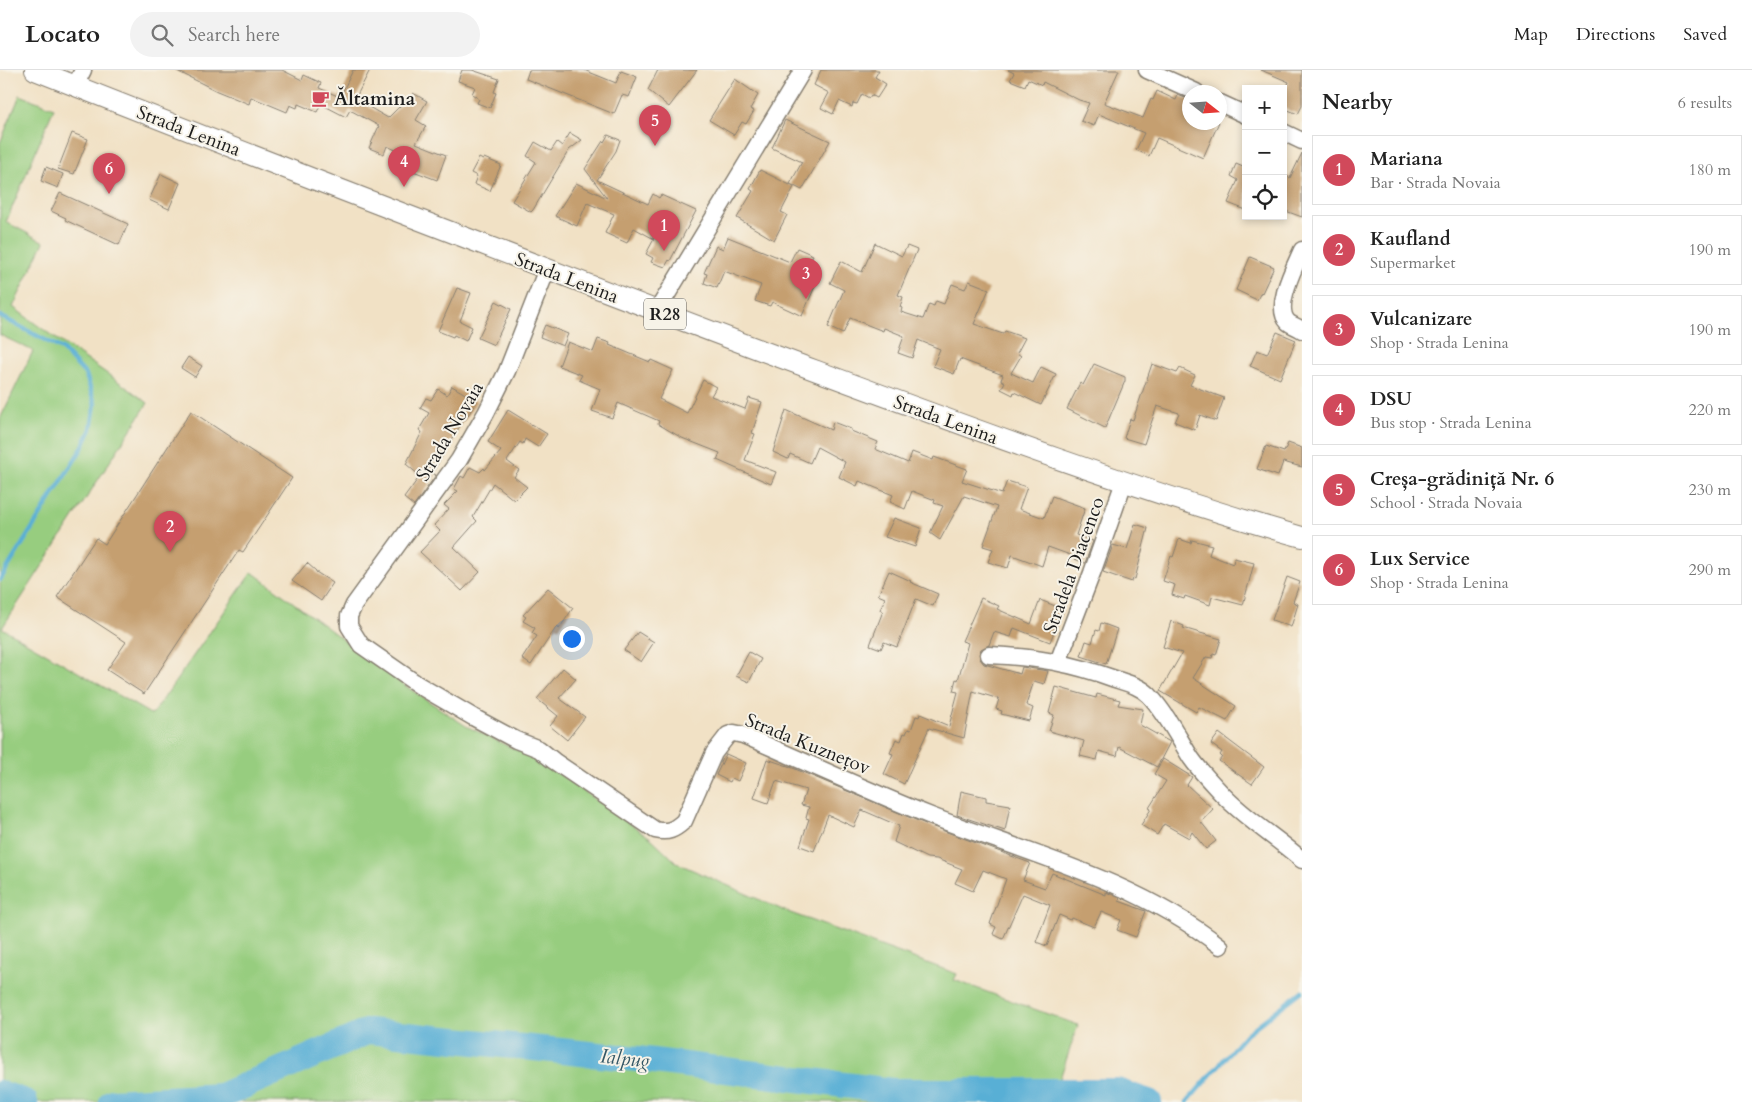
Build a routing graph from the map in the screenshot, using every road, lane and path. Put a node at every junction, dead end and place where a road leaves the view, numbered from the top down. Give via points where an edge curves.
1 (35, 70) edge
2 (803, 70) edge
3 (1147, 70) edge
4 (79, 78) edge
5 (1182, 86) edge
6 (1227, 106) edge
7 (1242, 113) edge
8 (1287, 134) edge
9 (1302, 141) edge
10 (1302, 250) edge
11 (547, 269) junction
12 (657, 311) junction
13 (1302, 330) edge
14 (1124, 482) junction
15 (1302, 537) edge
16 (349, 626) joint
17 (989, 655) dead end
18 (1058, 662) junction
19 (1302, 860) edge
20 (1220, 946) dead end

1 - 4 main road, Strada Lenina / R28
2 - 12 street
3 - 5 street
4 - 11 main road, Strada Lenina / R28
6 - 7 street
8 - 9 street
10 - 13 street via 1282,304 1288,322
11 - 12 main road, Strada Lenina / R28
11 - 16 street, Strada Novaia via 507,371 486,413 459,460 354,605
12 - 14 main road, Strada Lenina / R28
14 - 15 main road, Strada Lenina / R28
14 - 18 street, Stradela Diacenco
16 - 20 street, Strada Kuznețov via 361,645 420,686 516,740 539,749 655,830 666,832 676,829 684,821 714,753 728,734 734,733 931,816 1106,880 1149,900
17 - 18 street, Stradela Diacenco
18 - 19 street, Stradela Diacenco via 1137,686 1148,694 1193,760 1223,795

